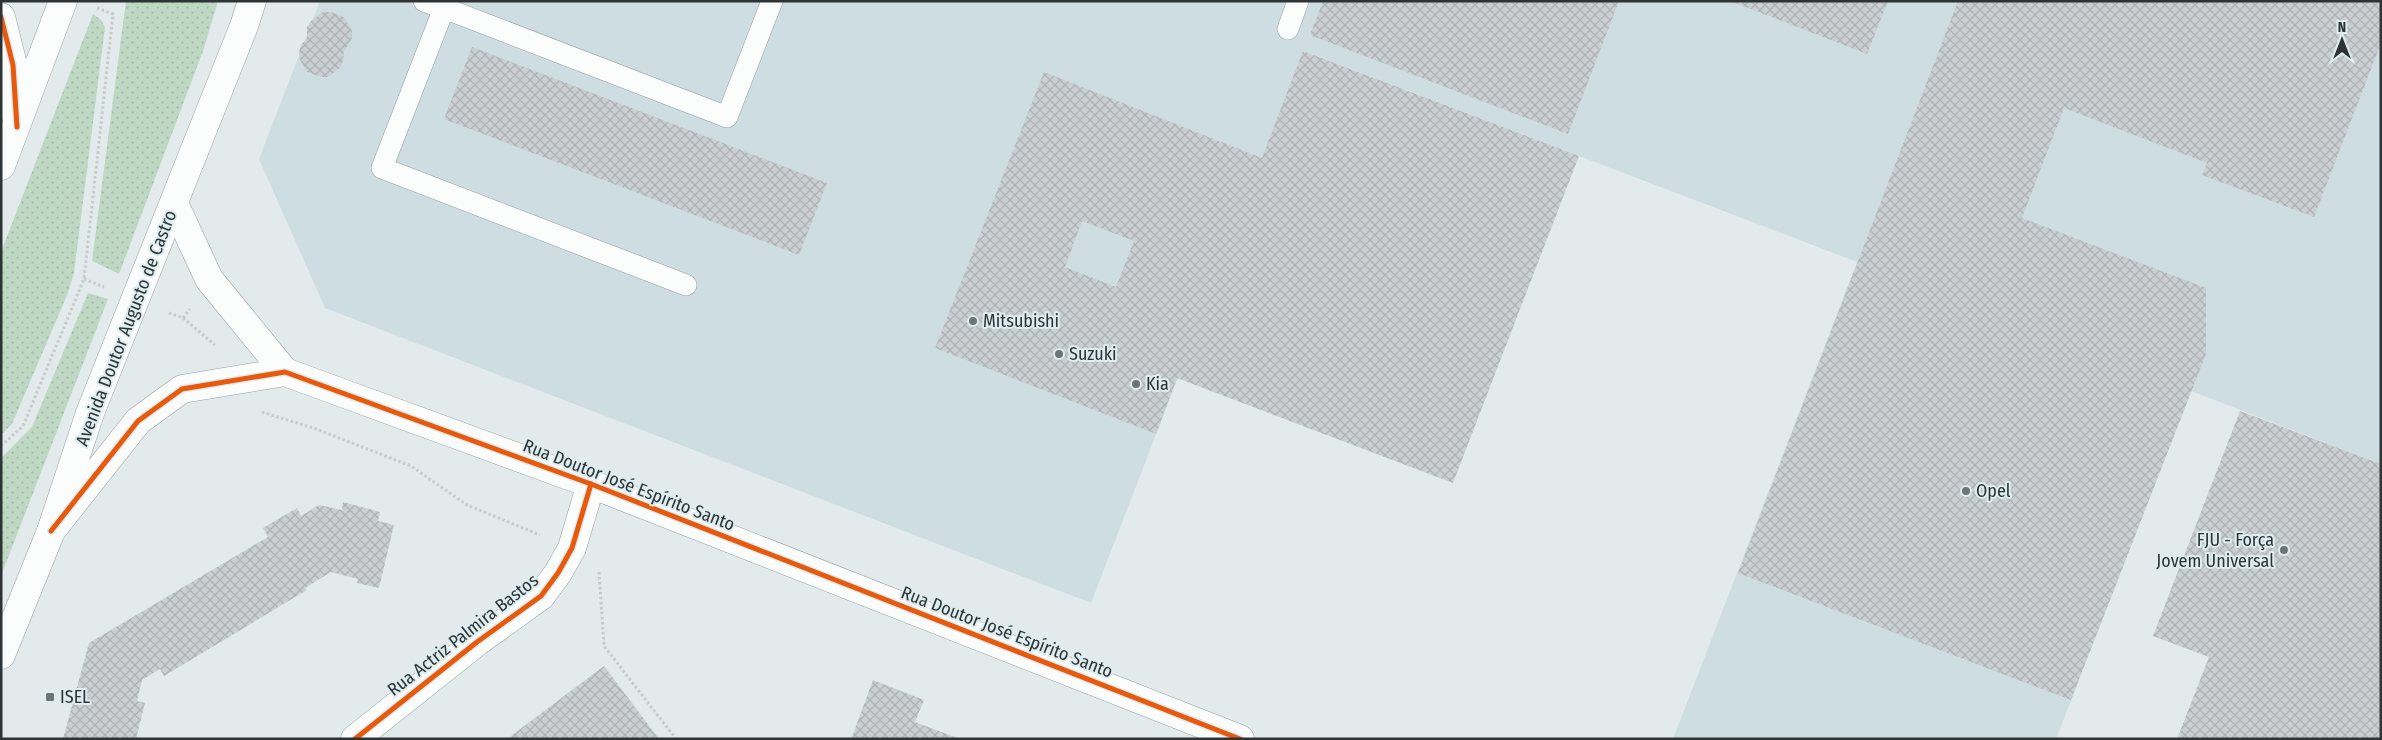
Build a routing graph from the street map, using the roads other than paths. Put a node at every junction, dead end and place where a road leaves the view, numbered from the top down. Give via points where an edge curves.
1 (63, 1) edge
2 (252, 1) edge
3 (772, 1) edge
4 (1298, 1) edge
5 (438, 4) edge
6 (1, 17) edge
7 (1288, 29) dead end
8 (17, 126) junction
9 (1, 166) edge
10 (174, 203) junction
11 (686, 285) dead end
12 (285, 372) junction
13 (591, 484) junction
14 (51, 531) junction
15 (1, 654) edge
16 (355, 739) edge
17 (1240, 739) edge

1 - 8 street
2 - 10 street, Avenida Doutor Augusto de Castro
3 - 5 lane via 727,117
4 - 7 lane
5 - 11 lane via 382,168
6 - 8 street via 13,65
8 - 9 street
10 - 12 street via 209,279
10 - 14 street, Avenida Doutor Augusto de Castro via 90,413
12 - 13 street, Rua Doutor José Espírito Santo
12 - 14 street, Rua Doutor José Espírito Santo via 182,389 138,421
13 - 16 street, Rua Actriz Palmira Bastos via 572,548 542,596 477,642
13 - 17 street, Rua Doutor José Espírito Santo
14 - 15 street, Avenida Doutor Augusto de Castro

